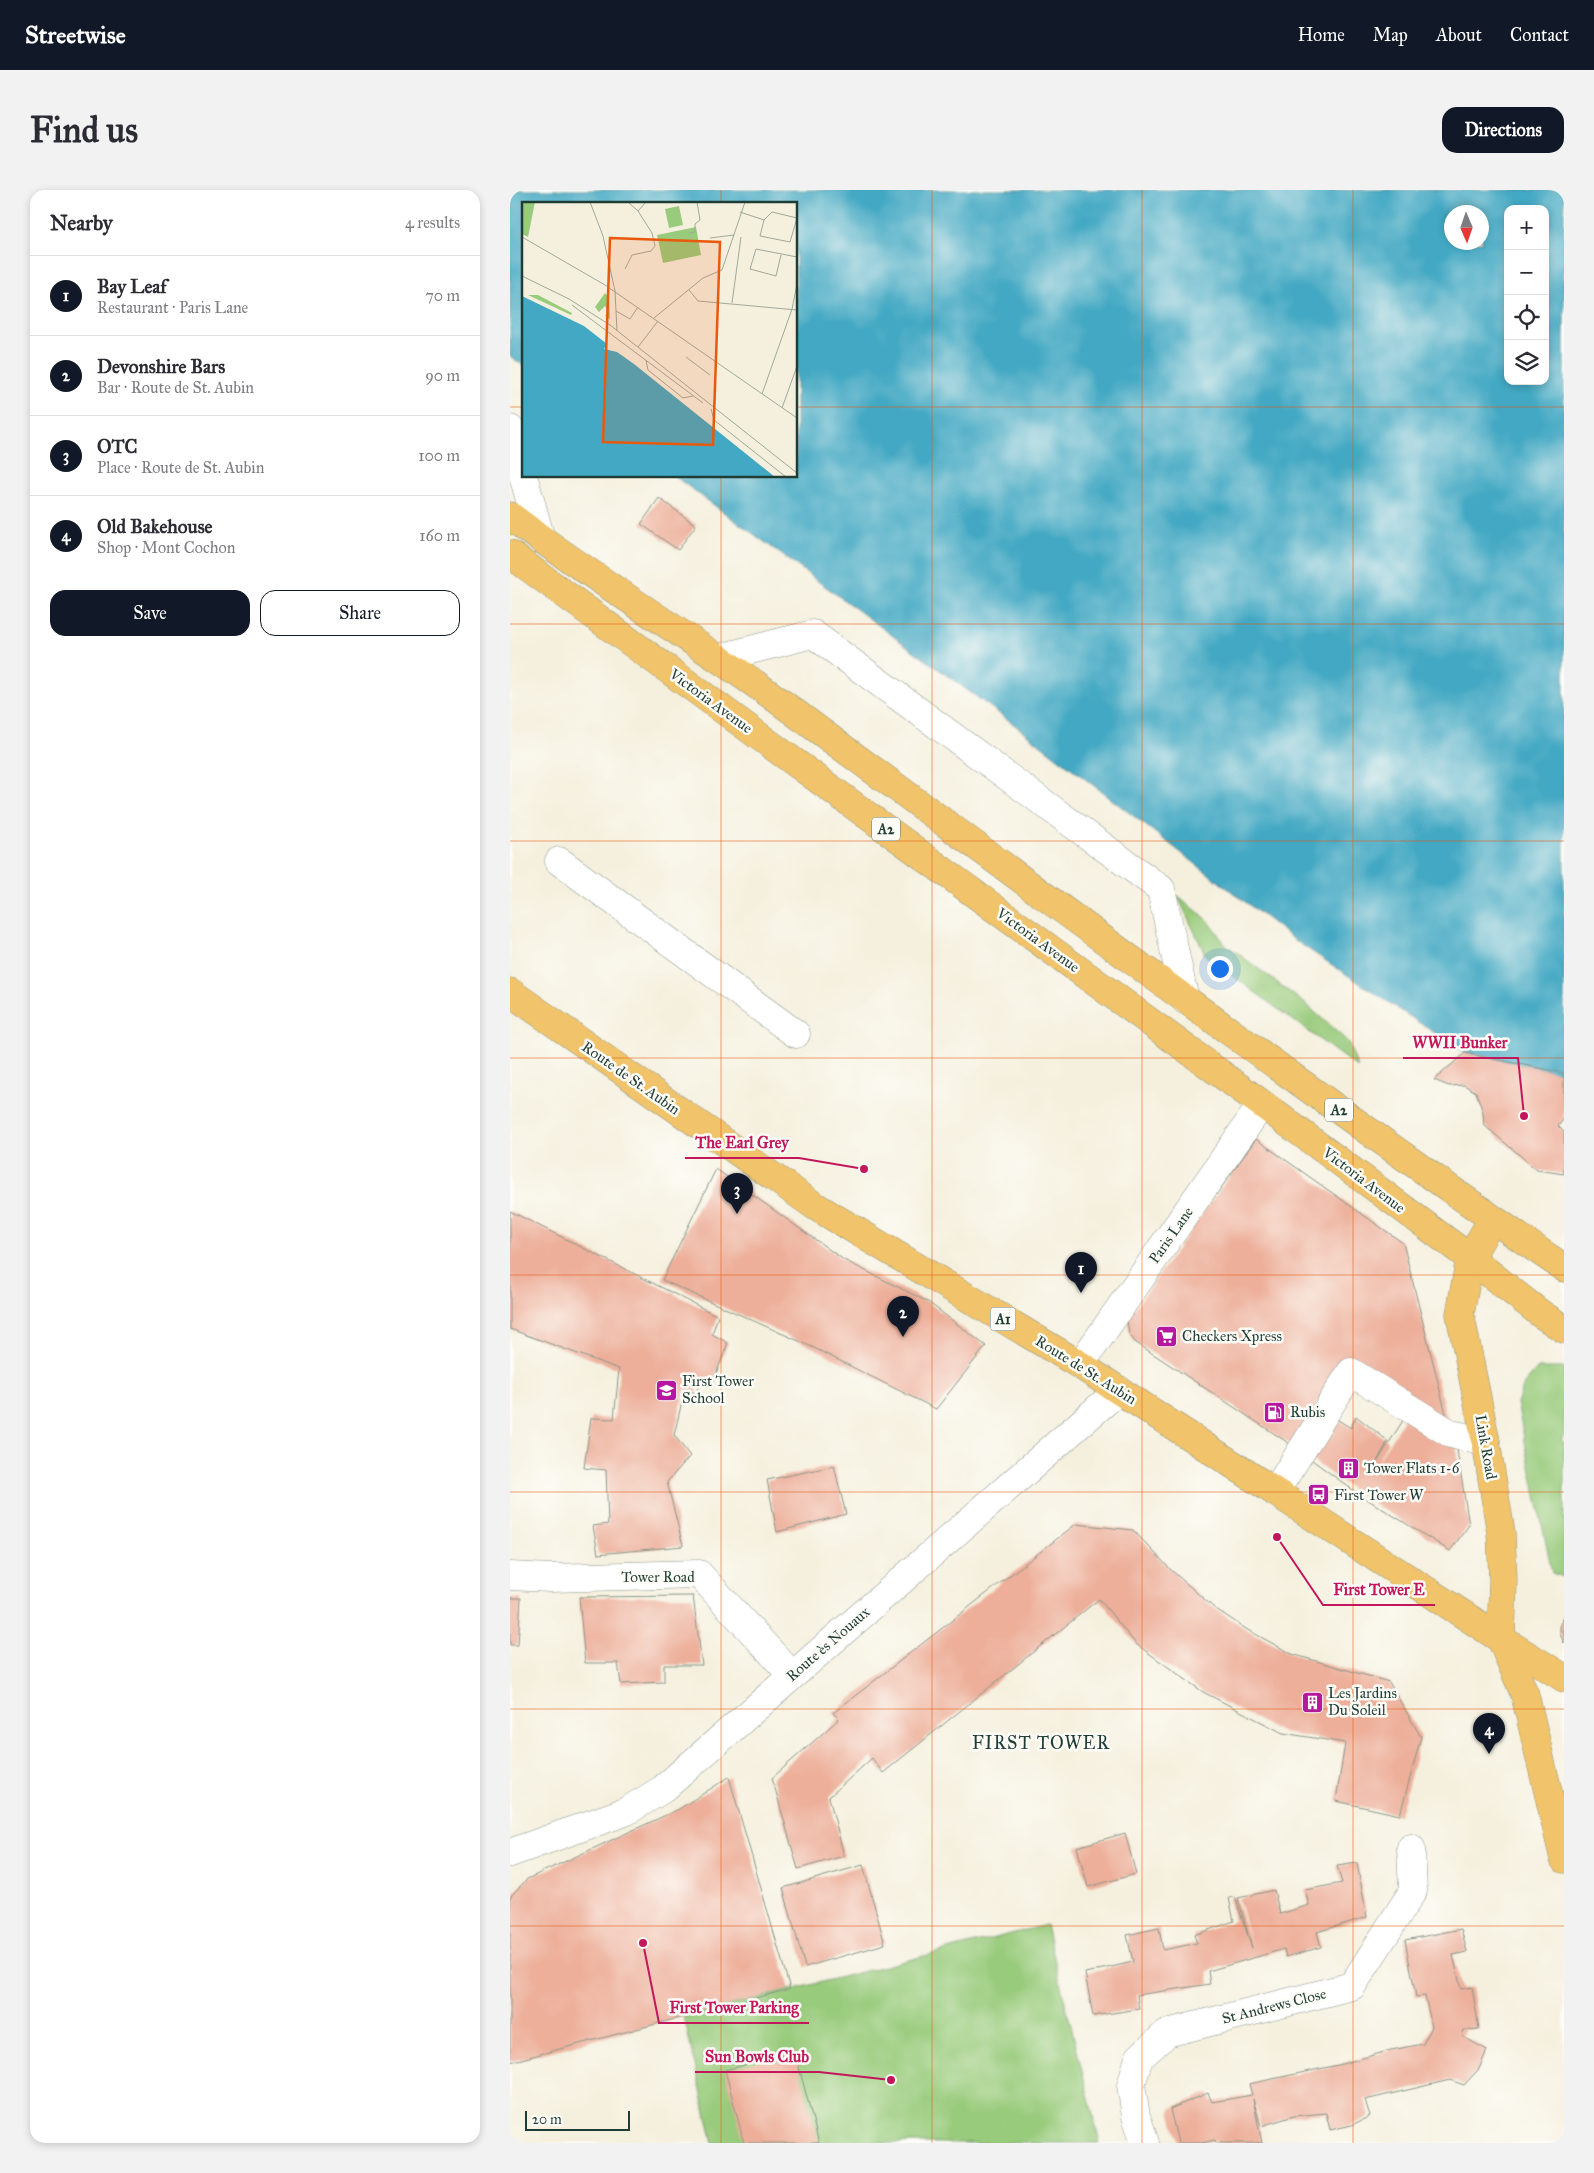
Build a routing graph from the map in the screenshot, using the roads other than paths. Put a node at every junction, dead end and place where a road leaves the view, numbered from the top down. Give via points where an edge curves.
1 (510, 429) edge
2 (522, 472) edge
3 (524, 478) edge
4 (510, 516) edge
5 (541, 539) junction
6 (510, 554) edge
7 (719, 658) junction
8 (559, 861) dead end
9 (510, 992) edge
10 (1185, 1000) junction
11 (796, 1034) dead end
12 (1262, 1104) junction
13 (1492, 1219) junction
14 (1470, 1258) junction
15 (1564, 1268) edge
16 (1564, 1328) edge
17 (1080, 1365) junction
18 (1119, 1390) junction
19 (1486, 1442) junction
20 (1275, 1492) junction
21 (510, 1576) edge
22 (1501, 1639) junction
23 (792, 1675) junction
24 (1564, 1678) edge
25 (1411, 1848) dead end
26 (510, 1853) edge
27 (1564, 1859) edge
28 (1145, 2143) edge

1 - 2 street
3 - 5 street
4 - 5 main road, A2
5 - 7 main road, A2
6 - 12 main road, Victoria Avenue / A2
7 - 10 main road, A2
7 - 10 street via 813,634 1145,877 1160,889
8 - 11 street
9 - 17 main road, Route de St. Aubin / A1 via 815,1206
10 - 13 main road, A2
12 - 14 main road, Victoria Avenue / A2
12 - 17 street, Paris Lane
13 - 14 main road, Link Road
13 - 15 main road, A2
14 - 16 main road, Victoria Avenue / A2 via 1541,1314
14 - 19 main road, Link Road via 1460,1314
17 - 18 main road, Route de St. Aubin / A1
18 - 20 main road, Route de St. Aubin / A1
18 - 23 street, Route ès Nouaux
19 - 20 street via 1451,1434 1351,1372
19 - 22 main road, Link Road via 1501,1533
20 - 22 main road, Route de St. Aubin / A1
21 - 23 street, Tower Road via 699,1574
22 - 24 main road, Route de St. Aubin / A1
22 - 27 main road via 1526,1695
23 - 26 street, Route ès Nouaux via 663,1789 627,1811
25 - 28 street, St Andrews Close via 1413,1891 1352,1986 1167,2032 1139,2058 1131,2086

